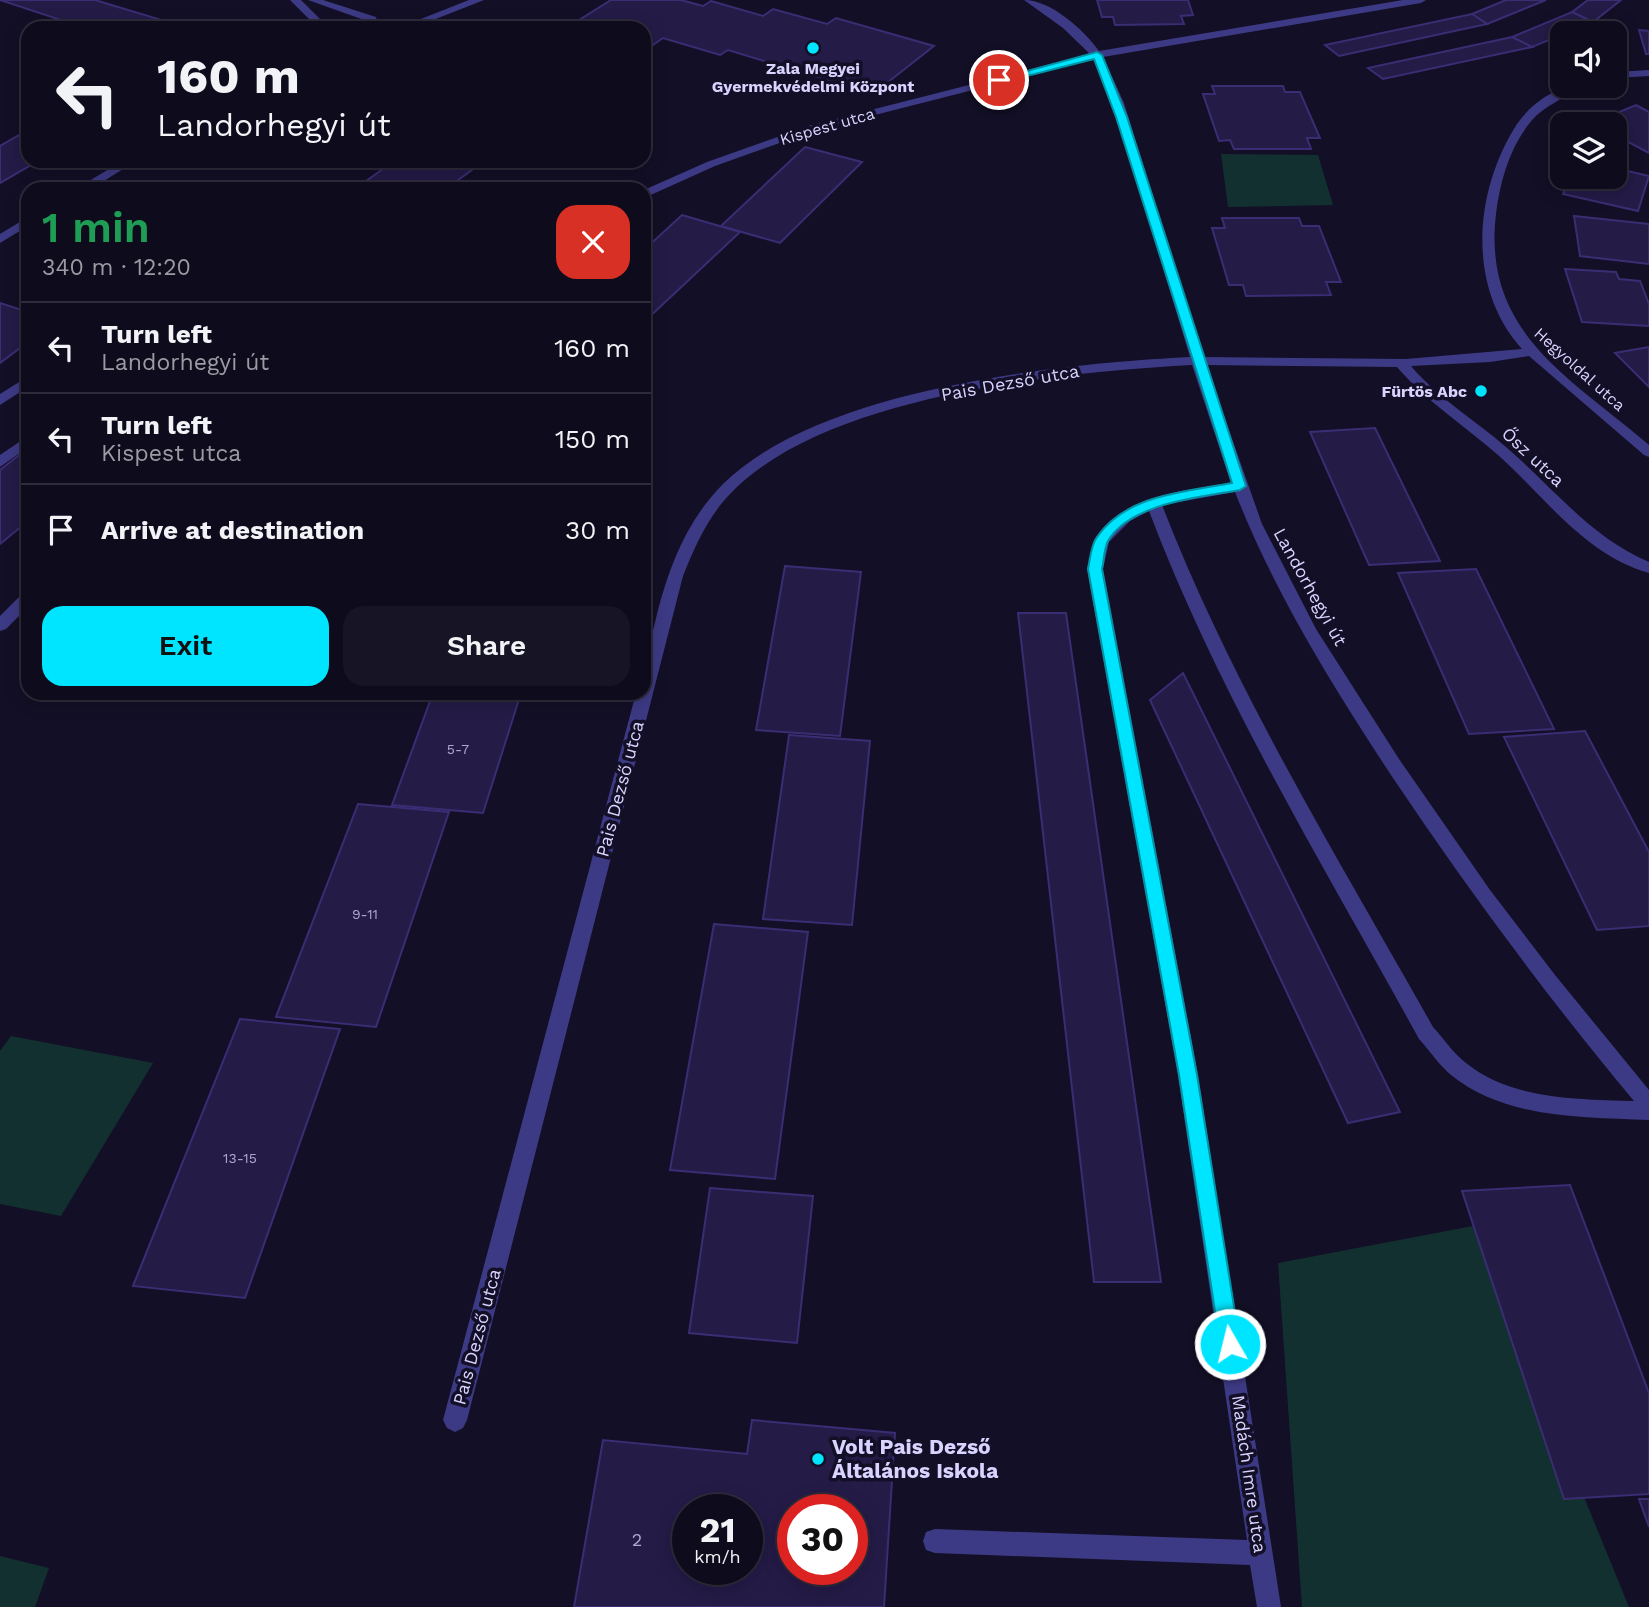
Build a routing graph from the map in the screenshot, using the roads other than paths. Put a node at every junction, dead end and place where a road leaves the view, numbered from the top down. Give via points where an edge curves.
1 (295, 0) edge
2 (313, 0) edge
3 (478, 0) edge
4 (1029, 0) edge
5 (1421, 0) edge
6 (317, 21) edge
7 (372, 21) edge
8 (421, 21) edge
9 (1097, 55) junction
10 (1649, 73) edge
11 (1627, 74) edge
12 (1552, 98) edge
13 (118, 168) edge
14 (94, 182) edge
15 (651, 191) edge
16 (21, 226) edge
17 (0, 239) edge
18 (1531, 352) junction
19 (1199, 360) junction
20 (1400, 362) junction
21 (21, 385) edge
22 (0, 401) edge
23 (21, 446) edge
24 (1649, 452) edge
25 (0, 462) edge
26 (1240, 486) junction
27 (1153, 502) junction
28 (1649, 568) edge
29 (21, 605) edge
30 (0, 625) edge
31 (651, 668) edge
32 (643, 700) edge
33 (1649, 1105) edge
34 (1649, 1111) edge
35 (455, 1420) dead end
36 (935, 1541) dead end
37 (1260, 1553) junction
38 (1269, 1607) edge

1 - 6 street
2 - 7 street
3 - 8 street
4 - 9 street, Landorhegyi út via 1065,23
5 - 9 street, Kispest utca
9 - 15 street, Kispest utca via 812,128
9 - 19 street, Landorhegyi út
10 - 11 street
12 - 18 street, Hegyoldal utca via 1515,135 1490,206 1490,273 1501,310
13 - 14 street
16 - 17 street
18 - 20 street
18 - 24 street, Hegyoldal utca
19 - 20 street
19 - 26 street, Landorhegyi út
19 - 31 street, Pais Dezső utca via 1046,375 901,403 838,422 777,448 713,503 691,536 675,576
20 - 28 street, Ősz utca via 1419,386 1502,452 1585,533 1625,559
21 - 22 street
23 - 25 street
26 - 27 street, Madách Imre utca
26 - 33 street, Landorhegyi út via 1278,575 1357,710 1508,929
27 - 34 street via 1232,684 1426,1032 1461,1072 1511,1097 1558,1107
27 - 37 street, Madách Imre utca via 1125,518 1102,540 1095,569 1188,1075
29 - 30 street
32 - 35 street, Pais Dezső utca
36 - 37 street
37 - 38 street, Madách Imre utca

